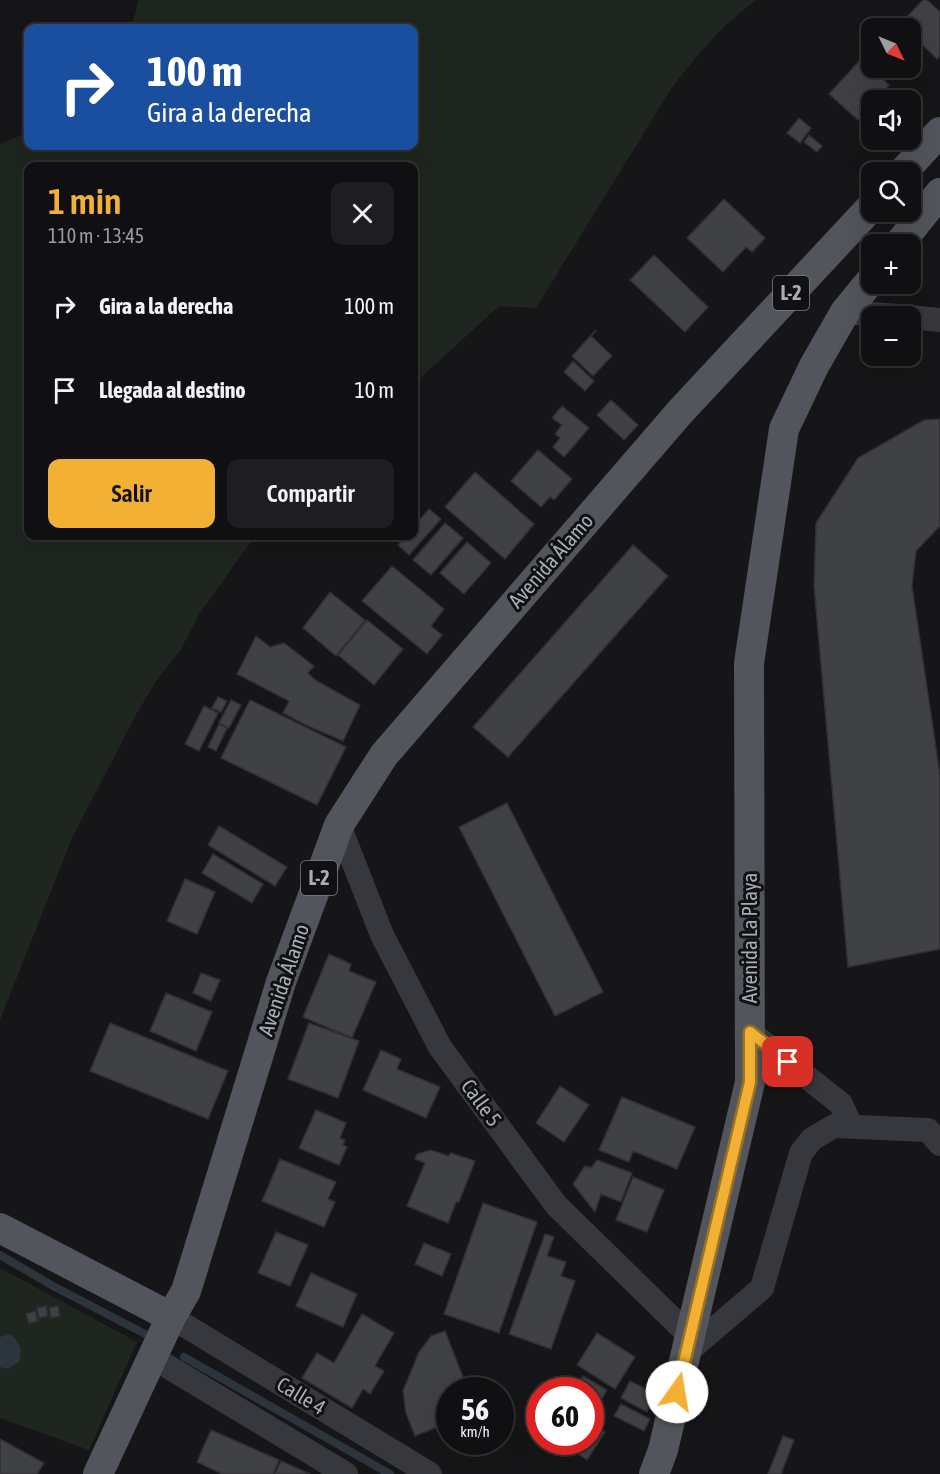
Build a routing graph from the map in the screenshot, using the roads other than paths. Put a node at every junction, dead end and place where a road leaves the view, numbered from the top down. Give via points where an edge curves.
1 (940, 132) edge
2 (912, 162) edge
3 (940, 193) edge
4 (861, 218) edge
5 (907, 234) edge
6 (861, 292) edge
7 (845, 312) junction
8 (861, 313) edge
9 (921, 318) edge
10 (940, 320) edge
11 (339, 825) junction
12 (750, 1032) junction
13 (851, 1126) junction
14 (940, 1144) edge
15 (0, 1228) edge
16 (171, 1317) junction
17 (688, 1344) junction
18 (152, 1358) junction
19 (98, 1474) edge
20 (346, 1474) edge
21 (430, 1474) edge
22 (654, 1474) edge

1 - 2 main road
3 - 5 main road
4 - 11 main road, Avenida Álamo / L-2 via 680,412 384,755
6 - 7 main road, Avenida La Playa
7 - 8 street
7 - 12 main road, Avenida La Playa via 784,429 749,663
9 - 10 street
11 - 16 main road, Avenida Álamo / L-2 via 281,982 186,1291
11 - 17 street, Calle 5 via 382,935 440,1047 556,1205
12 - 13 street via 841,1104
12 - 17 main road, Avenida La Playa via 750,1082
13 - 14 street via 928,1130
13 - 17 street via 834,1126 812,1139 801,1153 762,1288
15 - 16 main road
16 - 18 main road, Avenida Álamo / L-2
16 - 21 street, Calle 4
17 - 22 main road, Avenida La Playa
18 - 19 main road, Avenida Álamo / L-2
18 - 20 street, Calle 4

